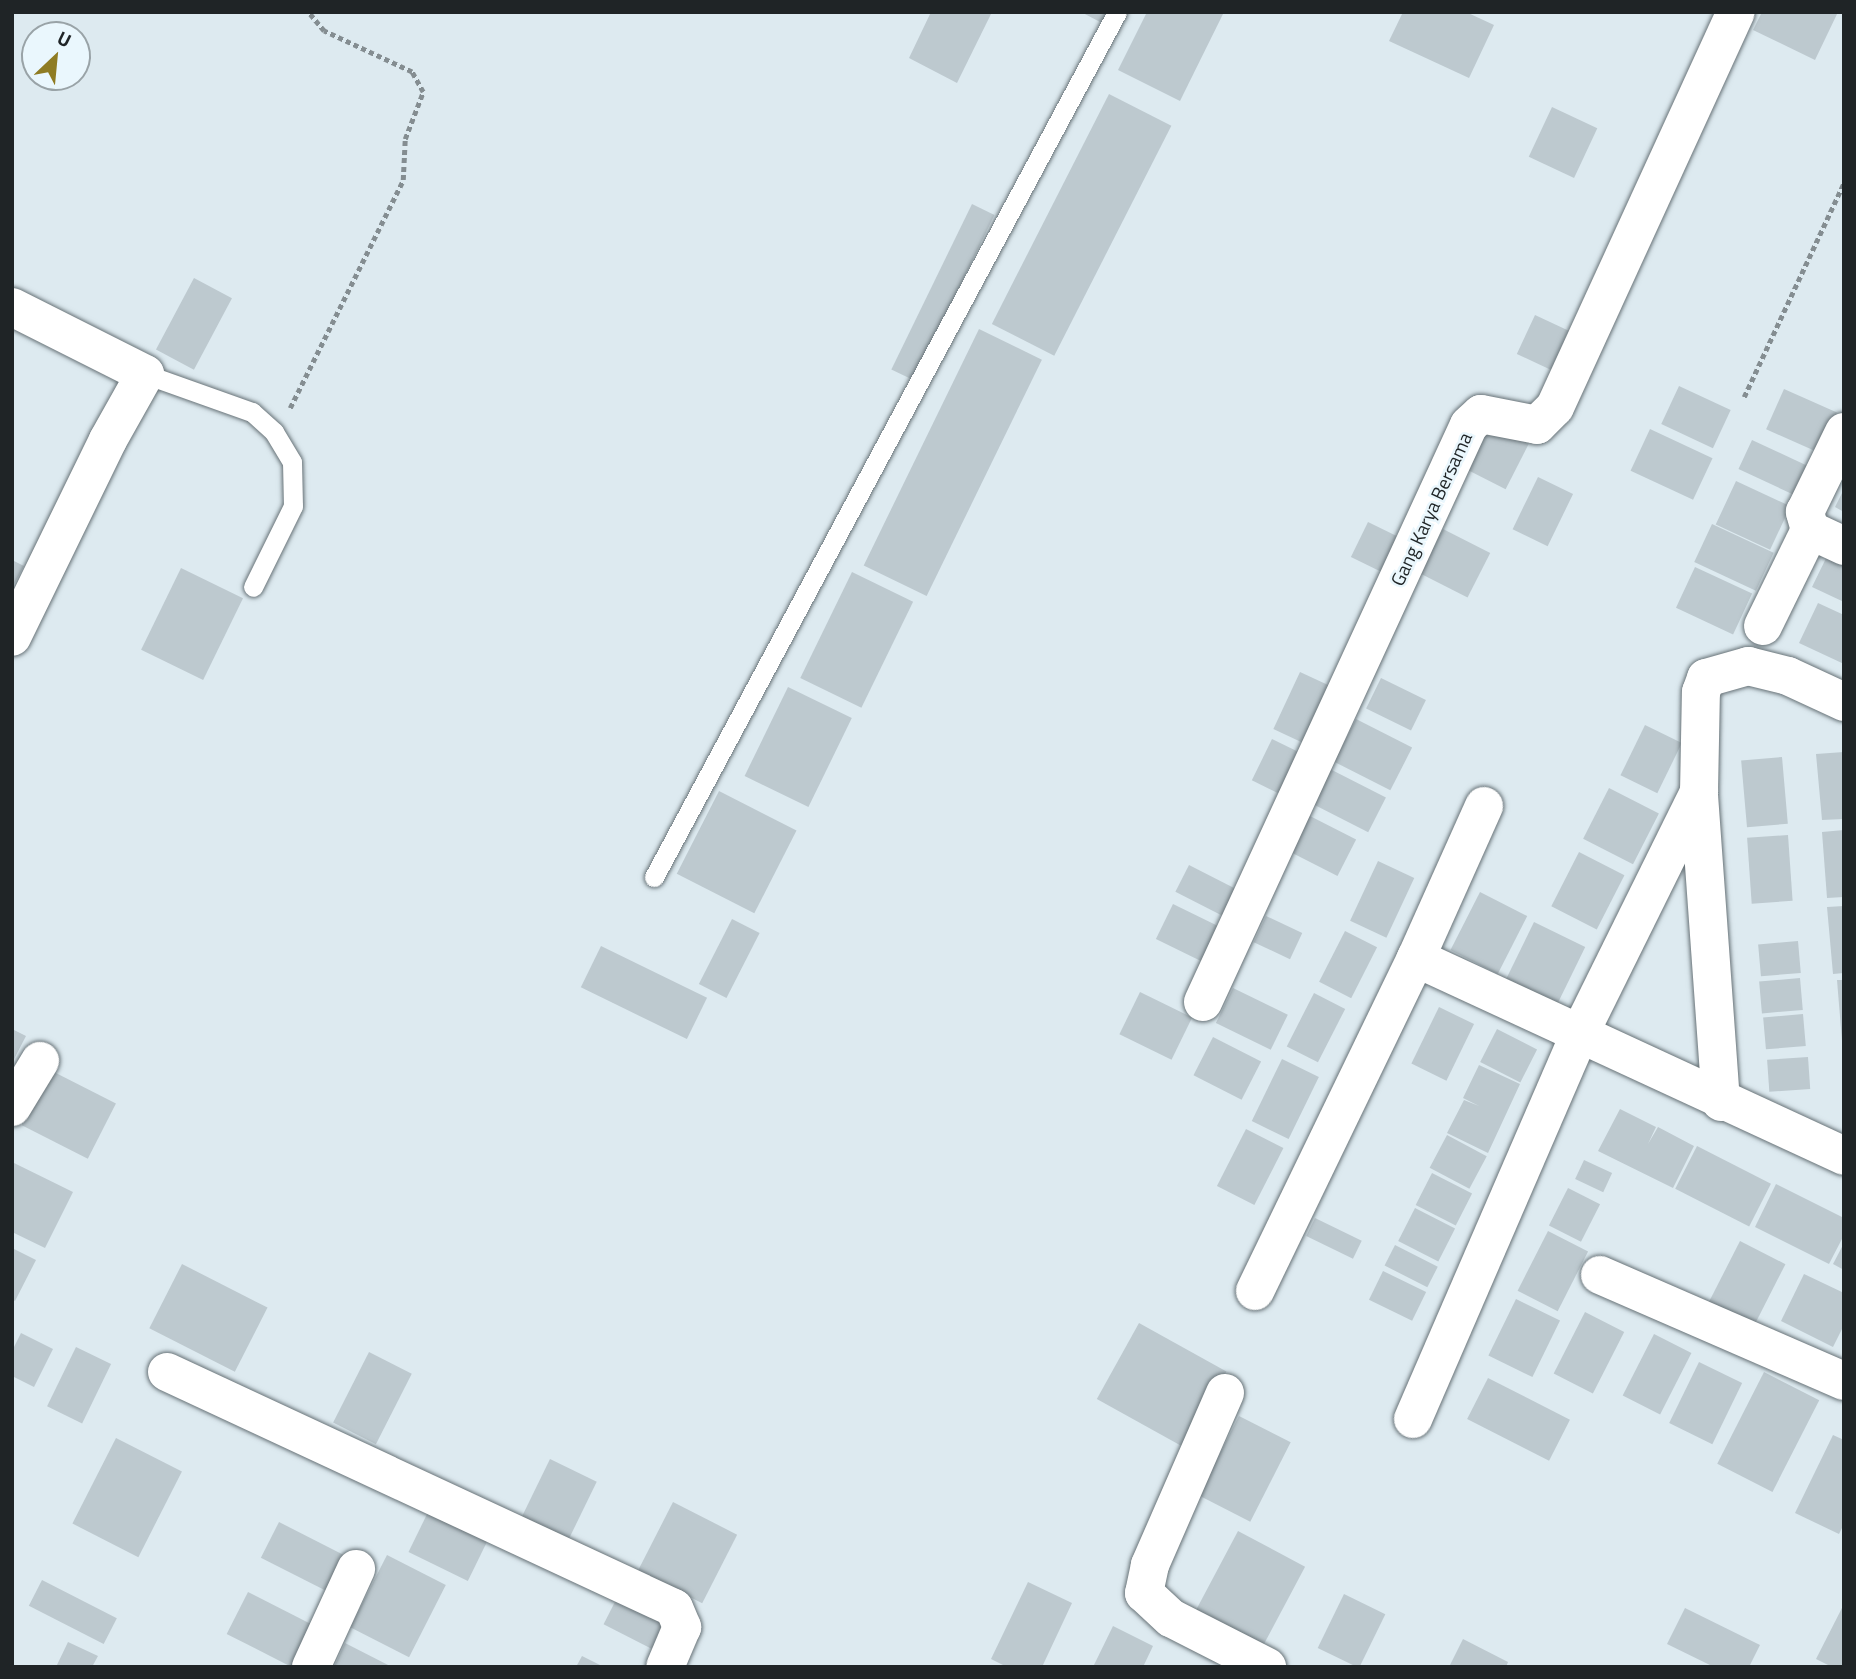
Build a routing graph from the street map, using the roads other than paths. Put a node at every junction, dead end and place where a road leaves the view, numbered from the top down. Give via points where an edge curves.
1 (1117, 12) edge
2 (1735, 12) edge
3 (12, 307) edge
4 (145, 374) junction
5 (1844, 432) edge
6 (1827, 538) edge
7 (253, 587) dead end
8 (1763, 626) dead end
9 (12, 636) edge
10 (1844, 702) edge
11 (1699, 792) junction
12 (1483, 806) dead end
13 (654, 877) dead end
14 (1416, 958) junction
15 (1203, 1002) dead end
16 (1578, 1037) junction
17 (40, 1060) dead end
18 (1721, 1102) junction
19 (12, 1107) edge
20 (1844, 1156) edge
21 (1600, 1275) dead end
22 (1255, 1291) dead end
23 (167, 1372) dead end
24 (1844, 1381) edge
25 (1225, 1393) dead end
26 (1413, 1419) dead end
27 (356, 1569) dead end
28 (312, 1667) edge
29 (665, 1667) edge
30 (1267, 1667) edge

1 - 13 lane
2 - 15 street, Gang Karya Bersama via 1555,407 1537,425 1480,414 1469,425
3 - 4 street
4 - 7 lane via 252,412 274,432 292,463 293,506
4 - 9 street
5 - 6 street via 1805,512
6 - 8 street
10 - 11 street via 1767,668 1748,666 1706,678 1700,702
11 - 16 street
11 - 18 street
12 - 14 street
14 - 16 street
14 - 22 street
16 - 18 street
16 - 26 street
17 - 19 street
18 - 20 street
21 - 24 street
23 - 29 street via 674,1608 681,1627
25 - 30 street via 1150,1565 1144,1593 1171,1618
27 - 28 street

